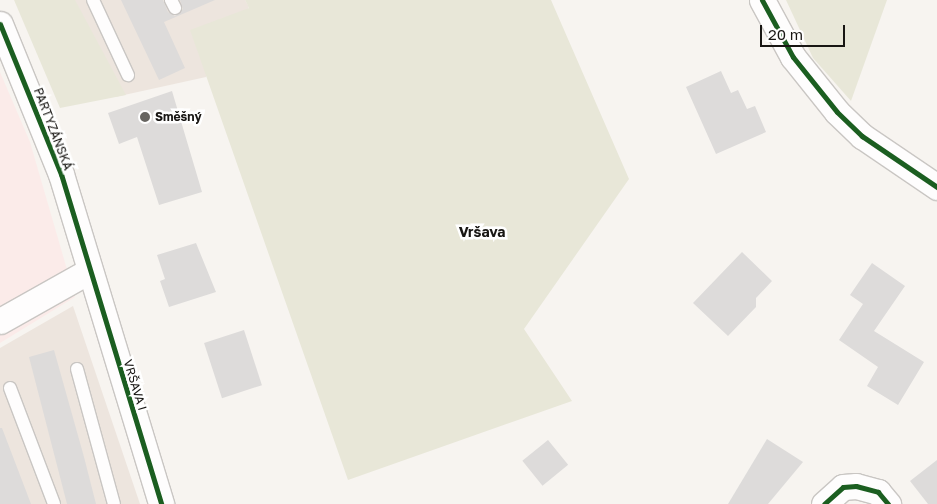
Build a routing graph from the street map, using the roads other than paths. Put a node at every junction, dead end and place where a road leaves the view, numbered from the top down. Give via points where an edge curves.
1 (93, 0) edge
2 (762, 0) edge
3 (0, 24) edge
4 (128, 75) dead end
5 (937, 187) edge
6 (89, 271) junction
7 (0, 321) edge
8 (77, 369) dead end
9 (10, 388) dead end
10 (883, 498) edge
11 (54, 504) edge
12 (114, 504) edge
13 (161, 504) edge
14 (824, 504) edge

1 - 4 lane
2 - 5 street via 793,56 837,112 862,136
3 - 6 street, PARTYZÁNSKÁ via 60,174
6 - 7 street
6 - 13 street, VRŠAVA I
8 - 12 lane
9 - 11 lane
10 - 14 street via 868,487 843,487

